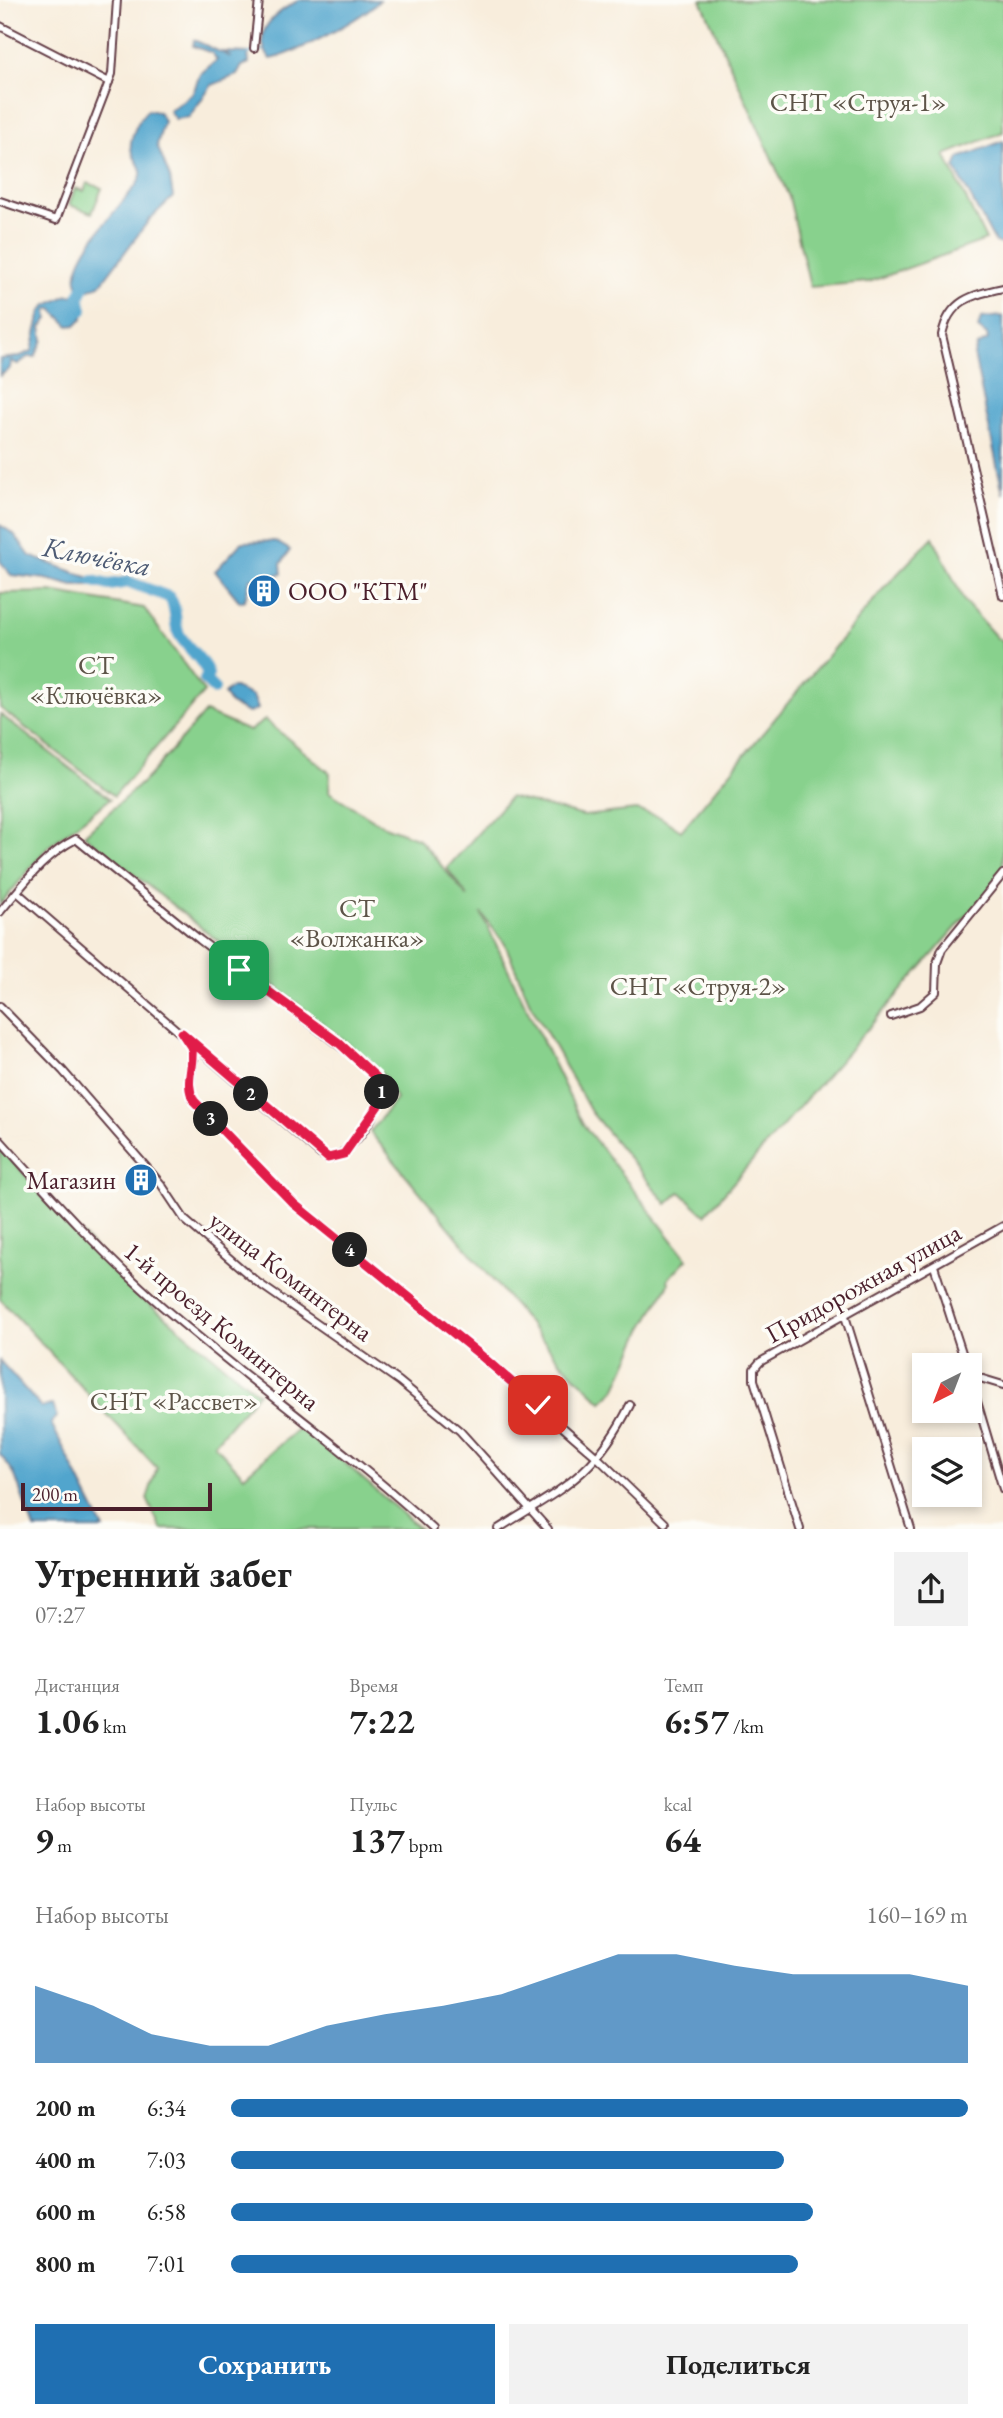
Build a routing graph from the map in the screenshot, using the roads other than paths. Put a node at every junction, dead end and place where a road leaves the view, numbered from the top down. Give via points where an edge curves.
1 (117, 0) edge
2 (259, 0) edge
3 (0, 26) edge
4 (254, 48) dead end
5 (109, 82) junction
6 (0, 201) edge
7 (1003, 288) edge
8 (1003, 596) edge
9 (1003, 874) edge
10 (17, 892) junction
11 (0, 912) edge
12 (0, 1006) edge
13 (891, 1016) dead end
14 (182, 1033) junction
15 (0, 1140) edge
16 (1003, 1226) edge
17 (934, 1266) junction
18 (845, 1316) junction
19 (961, 1353) edge
20 (982, 1379) edge
21 (1003, 1385) edge
22 (631, 1405) dead end
23 (982, 1417) edge
24 (598, 1458) junction
25 (1003, 1489) edge
26 (531, 1507) junction
27 (665, 1523) dead end
28 (433, 1529) edge
29 (498, 1529) edge
30 (548, 1529) edge
31 (800, 1529) edge
32 (911, 1529) edge

1 - 5 street
2 - 4 street
3 - 5 street
5 - 6 street via 56,220
7 - 8 street via 961,301 952,308 942,335
9 - 13 street via 942,948 936,992 920,1006
10 - 11 street
10 - 14 street
10 - 14 street via 48,857 76,839 200,940 339,1043 376,1077 382,1100 344,1154 328,1158
12 - 26 street, улица Коминтерна via 63,1071 185,1220 248,1275 399,1381 450,1423
14 - 24 street via 192,1048 188,1091 194,1101 294,1204 478,1353
15 - 28 street, 1-й проезд Коминтерна via 67,1217 162,1306 346,1452
16 - 17 street, Придорожная улица
17 - 18 street, Придорожная улица
17 - 19 street
18 - 31 street, Придорожная улица via 754,1369
18 - 32 street
20 - 21 street
22 - 24 street
23 - 25 street
24 - 26 street via 551,1499
24 - 27 street
26 - 29 street
26 - 30 street, улица Коминтерна

